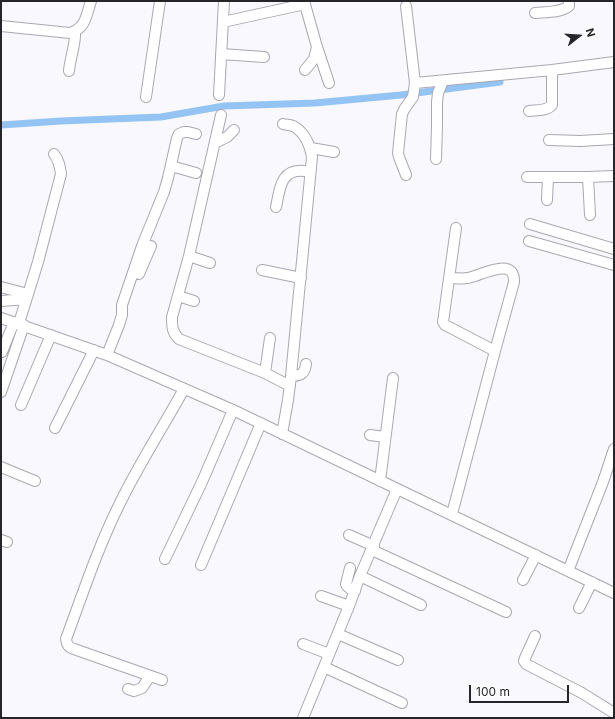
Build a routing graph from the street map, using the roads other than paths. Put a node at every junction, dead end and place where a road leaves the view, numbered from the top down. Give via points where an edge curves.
1 (90, 1) edge
2 (160, 1) edge
3 (224, 1) edge
4 (569, 1) edge
5 (305, 2) edge
6 (406, 6) dead end
7 (534, 13) dead end
8 (223, 22) junction
9 (1, 26) edge
10 (75, 31) junction
11 (317, 47) junction
12 (221, 54) junction
13 (264, 57) dead end
14 (614, 62) edge
15 (305, 70) dead end
16 (552, 70) junction
17 (69, 71) dead end
18 (329, 83) dead end
19 (441, 86) junction
20 (414, 89) junction
21 (219, 95) dead end
22 (146, 97) dead end
23 (529, 110) dead end
24 (221, 115) dead end
25 (283, 124) dead end
26 (234, 130) dead end
27 (196, 134) dead end
28 (614, 139) edge
29 (549, 140) dead end
30 (214, 143) junction
31 (311, 148) junction
32 (334, 152) dead end
33 (54, 154) dead end
34 (436, 159) dead end
35 (171, 166) junction
36 (308, 172) junction
37 (196, 174) dead end
38 (406, 175) dead end
39 (614, 176) edge
40 (527, 177) dead end
41 (548, 177) junction
42 (588, 177) junction
43 (547, 200) dead end
44 (276, 207) dead end
45 (590, 215) dead end
46 (530, 224) dead end
47 (456, 228) dead end
48 (529, 241) dead end
49 (151, 246) dead end
50 (614, 249) edge
51 (189, 256) junction
52 (210, 263) dead end
53 (614, 265) edge
54 (262, 270) dead end
55 (301, 278) junction
56 (449, 278) junction
57 (1, 288) edge
58 (178, 296) junction
59 (27, 298) junction
60 (1, 301) edge
61 (194, 301) dead end
62 (122, 315) junction
63 (1, 318) edge
64 (19, 323) junction
65 (51, 335) junction
66 (270, 338) dead end
67 (94, 350) junction
68 (495, 351) junction
69 (2, 352) dead end
70 (107, 355) junction
71 (306, 364) dead end
72 (265, 373) junction
73 (393, 378) dead end
74 (290, 381) junction
75 (184, 389) junction
76 (1, 392) edge
77 (21, 405) dead end
78 (233, 410) junction
79 (261, 423) junction
80 (55, 428) dead end
81 (282, 434) junction
82 (370, 435) dead end
83 (386, 437) junction
84 (614, 449) edge
85 (1, 467) edge
86 (35, 481) dead end
87 (380, 481) junction
88 (397, 489) junction
89 (452, 514) junction
90 (350, 535) dead end
91 (373, 548) junction
92 (536, 555) junction
93 (165, 559) dead end
94 (201, 565) dead end
95 (350, 568) dead end
96 (568, 571) junction
97 (360, 576) junction
98 (523, 580) dead end
99 (592, 582) junction
100 (354, 591) junction
101 (614, 593) edge
102 (321, 596) dead end
103 (422, 605) dead end
104 (349, 606) junction
105 (579, 608) dead end
106 (506, 612) dead end
107 (338, 634) junction
108 (535, 636) dead end
109 (303, 644) dead end
110 (330, 654) junction
111 (398, 660) dead end
112 (324, 667) junction
113 (150, 676) junction
114 (162, 680) dead end
115 (128, 689) dead end
116 (402, 703) dead end
117 (614, 713) edge
118 (306, 717) edge

1 - 10 street via 82,26
2 - 22 street
3 - 8 street
4 - 7 street via 566,8
5 - 8 street
5 - 11 street
6 - 20 street
8 - 12 street
9 - 10 street via 70,33
10 - 17 street via 76,39
11 - 15 street via 314,59
11 - 18 street
12 - 13 street
12 - 21 street
14 - 16 street
16 - 19 street
16 - 23 street via 552,105 547,109
19 - 20 street
19 - 34 street via 437,102
20 - 38 street via 402,114 398,153
24 - 30 street
25 - 31 street via 294,127 303,134
26 - 30 street
27 - 35 street via 179,134
28 - 29 street
30 - 51 street
31 - 32 street
31 - 36 street via 312,157
33 - 59 street via 60,165 61,174
35 - 37 street
35 - 62 street via 164,192 123,301
36 - 44 street via 299,170 285,176
36 - 55 street
39 - 42 street
40 - 41 street
41 - 42 street
41 - 43 street
42 - 45 street
46 - 50 street
47 - 56 street
48 - 53 street
49 - 62 street
51 - 52 street
51 - 58 street
54 - 55 street
55 - 74 street
56 - 68 street via 445,325
56 - 68 street via 468,278 504,268 512,273 514,282
57 - 59 street
58 - 61 street
58 - 72 street via 172,326 174,334 179,339
59 - 60 street
59 - 64 street
62 - 70 street
63 - 64 street
64 - 65 street
64 - 69 street
64 - 76 street
65 - 67 street
65 - 77 street
66 - 72 street
67 - 70 street
67 - 80 street
68 - 89 street
70 - 75 street
71 - 74 street via 302,374
72 - 74 street
73 - 83 street
74 - 81 street
75 - 78 street
75 - 113 street via 120,504 66,639 69,647
78 - 79 street
78 - 93 street
79 - 81 street
79 - 94 street
81 - 87 street
82 - 83 street
83 - 87 street
84 - 96 street
85 - 86 street
87 - 88 street
88 - 89 street
88 - 91 street
89 - 92 street
90 - 91 street
91 - 97 street
91 - 106 street
92 - 96 street
92 - 98 street
95 - 100 street via 346,586
96 - 99 street
97 - 100 street
97 - 103 street
99 - 101 street
99 - 105 street
100 - 104 street
102 - 104 street
104 - 107 street
107 - 110 street
107 - 111 street
108 - 117 street via 524,661 526,664
109 - 110 street
110 - 112 street
112 - 116 street
112 - 118 street
113 - 114 street
113 - 115 street via 142,688 134,691

